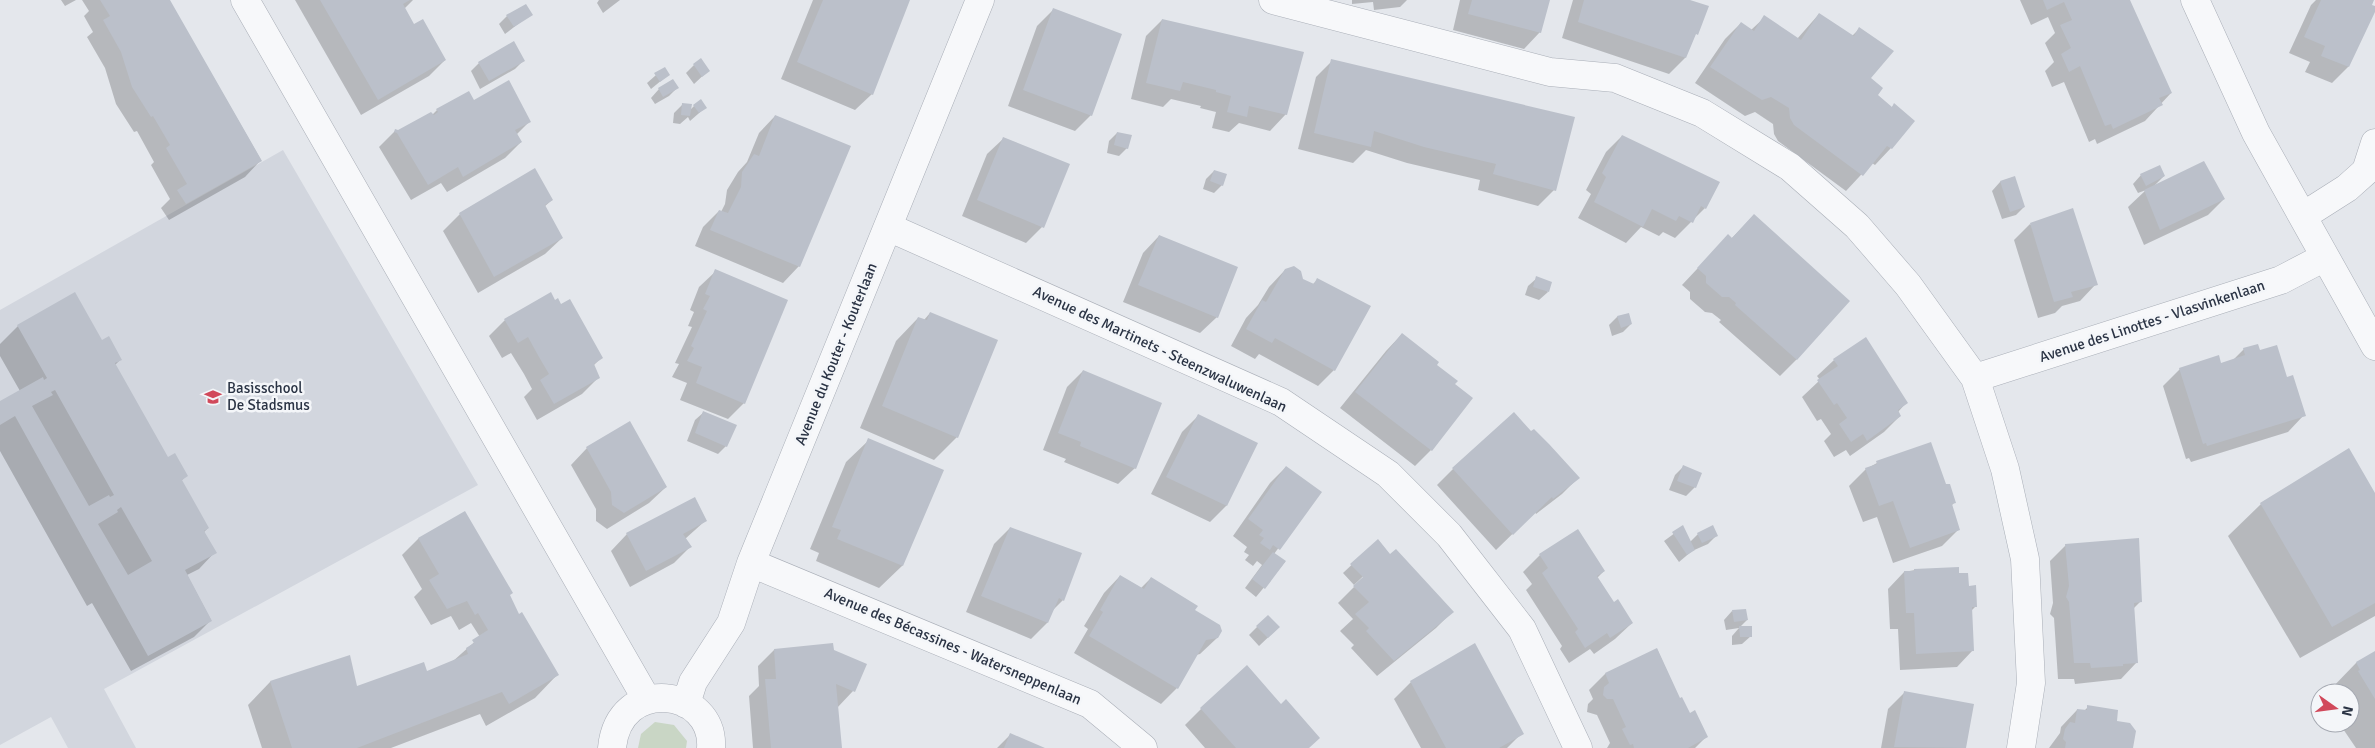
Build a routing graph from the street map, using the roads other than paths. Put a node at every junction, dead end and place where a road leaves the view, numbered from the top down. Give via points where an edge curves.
1 (245, 0) edge
2 (980, 0) edge
3 (1272, 0) edge
4 (2196, 0) edge
5 (2375, 142) edge
6 (2303, 216) junction
7 (888, 227) junction
8 (2324, 257) junction
9 (2375, 346) edge
10 (1975, 378) junction
11 (751, 563) junction
12 (647, 700) junction
13 (686, 704) junction
14 (610, 748) edge
15 (711, 748) edge
16 (1143, 748) edge
17 (1578, 748) edge
18 (2021, 748) edge

1 - 12 street
2 - 7 street, Avenue du Kouter - Kouterlaan
3 - 10 street via 1550,72 1615,78 1702,113 1790,167 1857,226 1908,285
4 - 6 street via 2256,133
5 - 6 street via 2366,171 2347,188
6 - 8 street
7 - 11 street, Avenue du Kouter - Kouterlaan
7 - 17 street, Avenue des Martinets - Steenzwaluwenlaan via 1281,402 1388,474 1449,535 1522,629
8 - 9 street
8 - 10 street, Avenue des Linottes - Vlasvinkenlaan via 2281,280
10 - 18 street via 2005,469 2025,559 2031,684
11 - 13 street, Avenue du Kouter - Kouterlaan via 731,623 693,682
11 - 16 street, Avenue des Bécassines - Watersneppenlaan via 1090,704
12 - 13 street via 668,698
12 - 14 street via 633,706 622,717
13 - 15 street via 699,714 707,728

